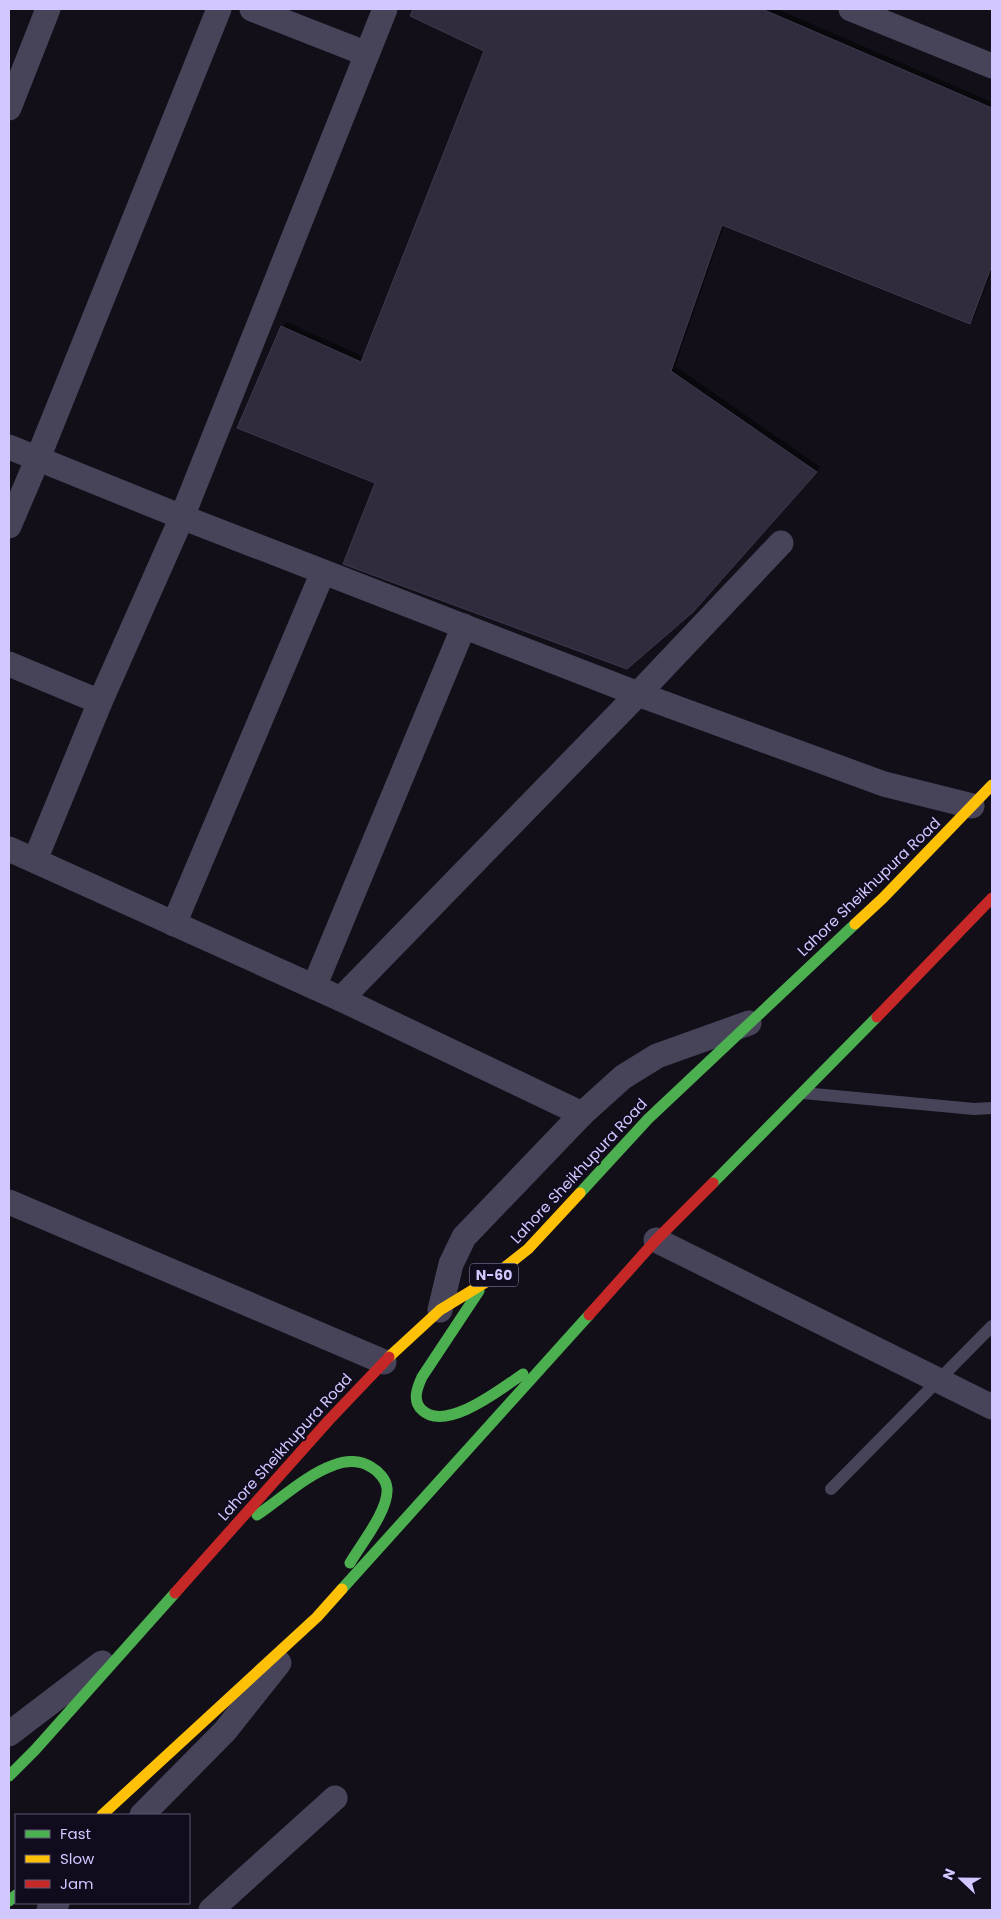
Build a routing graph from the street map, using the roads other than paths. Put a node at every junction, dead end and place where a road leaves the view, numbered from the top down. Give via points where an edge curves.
1 (48, 9) edge
2 (219, 9) edge
3 (252, 9) edge
4 (385, 9) edge
5 (851, 9) edge
6 (367, 54) junction
7 (992, 66) edge
8 (9, 108) edge
9 (9, 447) edge
10 (38, 458) junction
11 (182, 517) junction
12 (9, 526) edge
13 (781, 543) dead end
14 (323, 572) junction
15 (464, 626) junction
16 (9, 664) edge
17 (638, 694) junction
18 (100, 702) junction
19 (992, 785) edge
20 (972, 806) junction
21 (9, 849) edge
22 (35, 860) junction
23 (992, 898) edge
24 (174, 924) junction
25 (314, 987) junction
26 (341, 999) junction
27 (750, 1023) junction
28 (803, 1094) junction
29 (992, 1108) edge
30 (582, 1114) junction
31 (9, 1202) edge
32 (656, 1240) junction
33 (486, 1282) junction
34 (440, 1310) junction
35 (992, 1326) edge
36 (552, 1356) junction
37 (384, 1362) junction
38 (938, 1380) junction
39 (992, 1407) edge
40 (831, 1490) dead end
41 (223, 1538) junction
42 (317, 1617) junction
43 (129, 1644) junction
44 (9, 1734) edge
45 (9, 1776) edge
46 (335, 1798) dead end
47 (103, 1814) edge
48 (143, 1814) edge
49 (211, 1910) edge

1 - 8 street
2 - 10 street
3 - 6 street
4 - 6 street
5 - 7 street
6 - 11 street
9 - 10 street
10 - 11 street
10 - 12 street
11 - 14 street
11 - 18 street
13 - 17 street
14 - 15 street
14 - 24 street
15 - 17 street
15 - 25 street
16 - 18 street
17 - 20 street via 884,784
17 - 26 street
18 - 22 street
19 - 20 highway, Lahore Sheikhupura Road / N-60
20 - 27 highway, Lahore Sheikhupura Road / N-60 via 883,898
21 - 22 street
22 - 24 street
23 - 28 highway
24 - 25 street
25 - 26 street
26 - 30 street
27 - 30 street via 657,1056 623,1077
27 - 33 highway, Lahore Sheikhupura Road / N-60 via 648,1119 528,1249
28 - 29 lane
28 - 32 highway
30 - 34 street via 464,1238 451,1264
31 - 37 street
32 - 36 highway
32 - 38 street
33 - 34 highway, Lahore Sheikhupura Road / N-60
33 - 36 highway via 429,1364 417,1389 416,1402 423,1412 435,1418 448,1418
34 - 37 highway, Lahore Sheikhupura Road / N-60
35 - 38 lane
36 - 42 highway
37 - 41 highway, Lahore Sheikhupura Road / N-60
38 - 39 street
38 - 40 lane
41 - 42 highway via 328,1468 350,1461 375,1469 384,1478 387,1488 380,1511
41 - 43 highway, Lahore Sheikhupura Road / N-60
42 - 47 highway
42 - 48 street via 224,1731
43 - 44 street
43 - 45 highway, Lahore Sheikhupura Road / N-60
46 - 49 street

